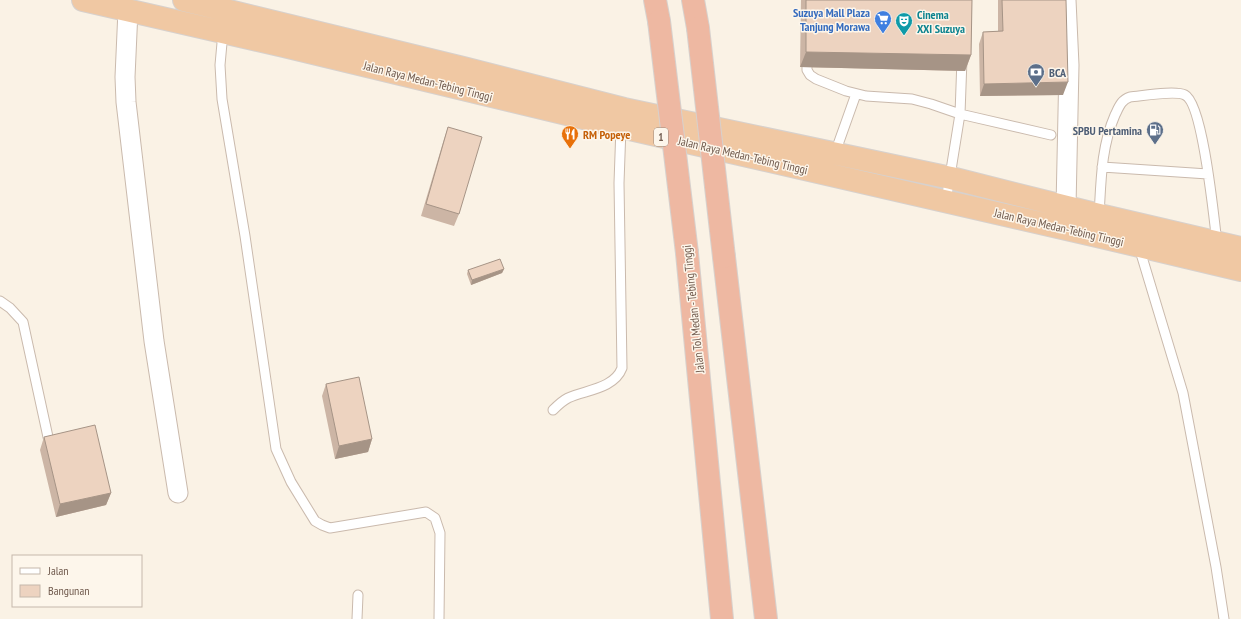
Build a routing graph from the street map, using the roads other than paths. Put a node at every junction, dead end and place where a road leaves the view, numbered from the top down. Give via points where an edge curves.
1 (83, 0) edge
2 (184, 0) edge
3 (693, 0) edge
4 (1066, 0) edge
5 (128, 10) junction
6 (657, 10) edge
7 (223, 32) junction
8 (808, 46) edge
9 (963, 53) edge
10 (856, 94) junction
11 (960, 114) junction
12 (621, 128) junction
13 (1051, 135) dead end
14 (832, 164) junction
15 (1102, 167) junction
16 (1208, 174) junction
17 (951, 178) junction
18 (946, 201) junction
19 (1066, 207) junction
20 (1098, 225) junction
21 (1139, 245) junction
22 (1241, 248) edge
23 (1216, 253) junction
24 (1241, 270) edge
25 (0, 301) edge
26 (553, 410) dead end
27 (48, 437) edge
28 (178, 493) dead end
29 (358, 595) dead end
30 (357, 619) edge
31 (439, 619) edge
32 (722, 619) edge
33 (766, 619) edge
34 (1224, 619) edge

1 - 5 highway, Jalan Raya Medan-Tebing Tinggi / 1
2 - 14 highway, Jalan Raya Medan-Tebing Tinggi / 1 via 470,70
3 - 33 highway, bridge
4 - 19 street via 1069,65
5 - 7 highway, Jalan Raya Medan-Tebing Tinggi / 1
5 - 28 street via 125,77 128,116 154,342
6 - 32 highway, Jalan Tol Medan - Tebing Tinggi / 1, bridge via 687,252
7 - 12 highway, Jalan Raya Medan-Tebing Tinggi / 1
7 - 31 lane via 220,65 222,99 246,236 276,449 291,482 315,521 322,525 330,528 426,512 435,518 440,532
8 - 10 lane via 807,70 810,75
9 - 11 lane
10 - 11 lane via 912,99
10 - 14 lane
11 - 13 lane
11 - 17 lane
12 - 14 highway, Jalan Raya Medan-Tebing Tinggi / 1
12 - 26 lane via 619,183 622,368 620,374 610,383 568,398
14 - 17 highway, Jalan Raya Medan-Tebing Tinggi / 1
14 - 18 highway, Jalan Raya Medan-Tebing Tinggi / 1
15 - 16 lane
15 - 16 lane via 1108,130 1121,102 1130,97 1181,93 1189,98 1196,114
15 - 20 lane
16 - 23 lane
17 - 18 lane
17 - 19 highway, Jalan Raya Medan-Tebing Tinggi / 1
18 - 20 highway, Jalan Raya Medan-Tebing Tinggi / 1
19 - 20 highway, Jalan Raya Medan-Tebing Tinggi / 1
20 - 21 highway, Jalan Raya Medan-Tebing Tinggi / 1
20 - 23 highway, Jalan Raya Medan-Tebing Tinggi / 1
21 - 23 highway, Jalan Raya Medan-Tebing Tinggi / 1
21 - 34 lane via 1183,393
22 - 23 highway, Jalan Raya Medan-Tebing Tinggi / 1
23 - 24 highway, Jalan Raya Medan-Tebing Tinggi / 1
25 - 27 lane via 23,322
29 - 30 lane

